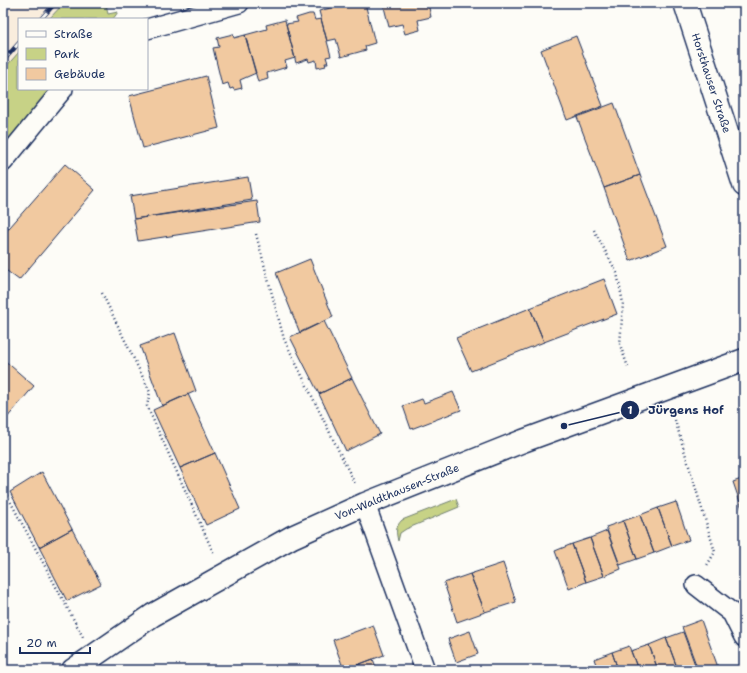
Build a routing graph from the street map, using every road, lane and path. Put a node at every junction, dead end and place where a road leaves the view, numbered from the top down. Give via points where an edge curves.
1 (239, 3) edge
2 (685, 3) edge
3 (148, 29) edge
4 (62, 90) edge
5 (3, 162) edge
6 (744, 185) edge
7 (594, 230) dead end
8 (256, 234) dead end
9 (102, 293) dead end
10 (744, 360) edge
11 (628, 367) dead end
12 (675, 420) dead end
13 (3, 488) edge
14 (365, 504) junction
15 (224, 575) junction
16 (696, 585) joint
17 (744, 638) edge
18 (92, 655) junction
19 (73, 670) edge
20 (425, 670) edge

1 - 3 street
2 - 6 street, Horsthauser Straße
4 - 5 street
7 - 11 path via 617,273 623,303 620,345
8 - 14 path via 284,339
9 - 15 path via 150,392 147,406
10 - 14 street, Von-Waldthausen-Straße via 522,441
12 - 16 path via 715,552
13 - 18 path
14 - 15 street, Von-Waldthausen-Straße via 292,537
14 - 20 street
15 - 18 street, Von-Waldthausen-Straße via 153,615
16 - 17 street via 732,613
18 - 19 street, Von-Waldthausen-Straße

